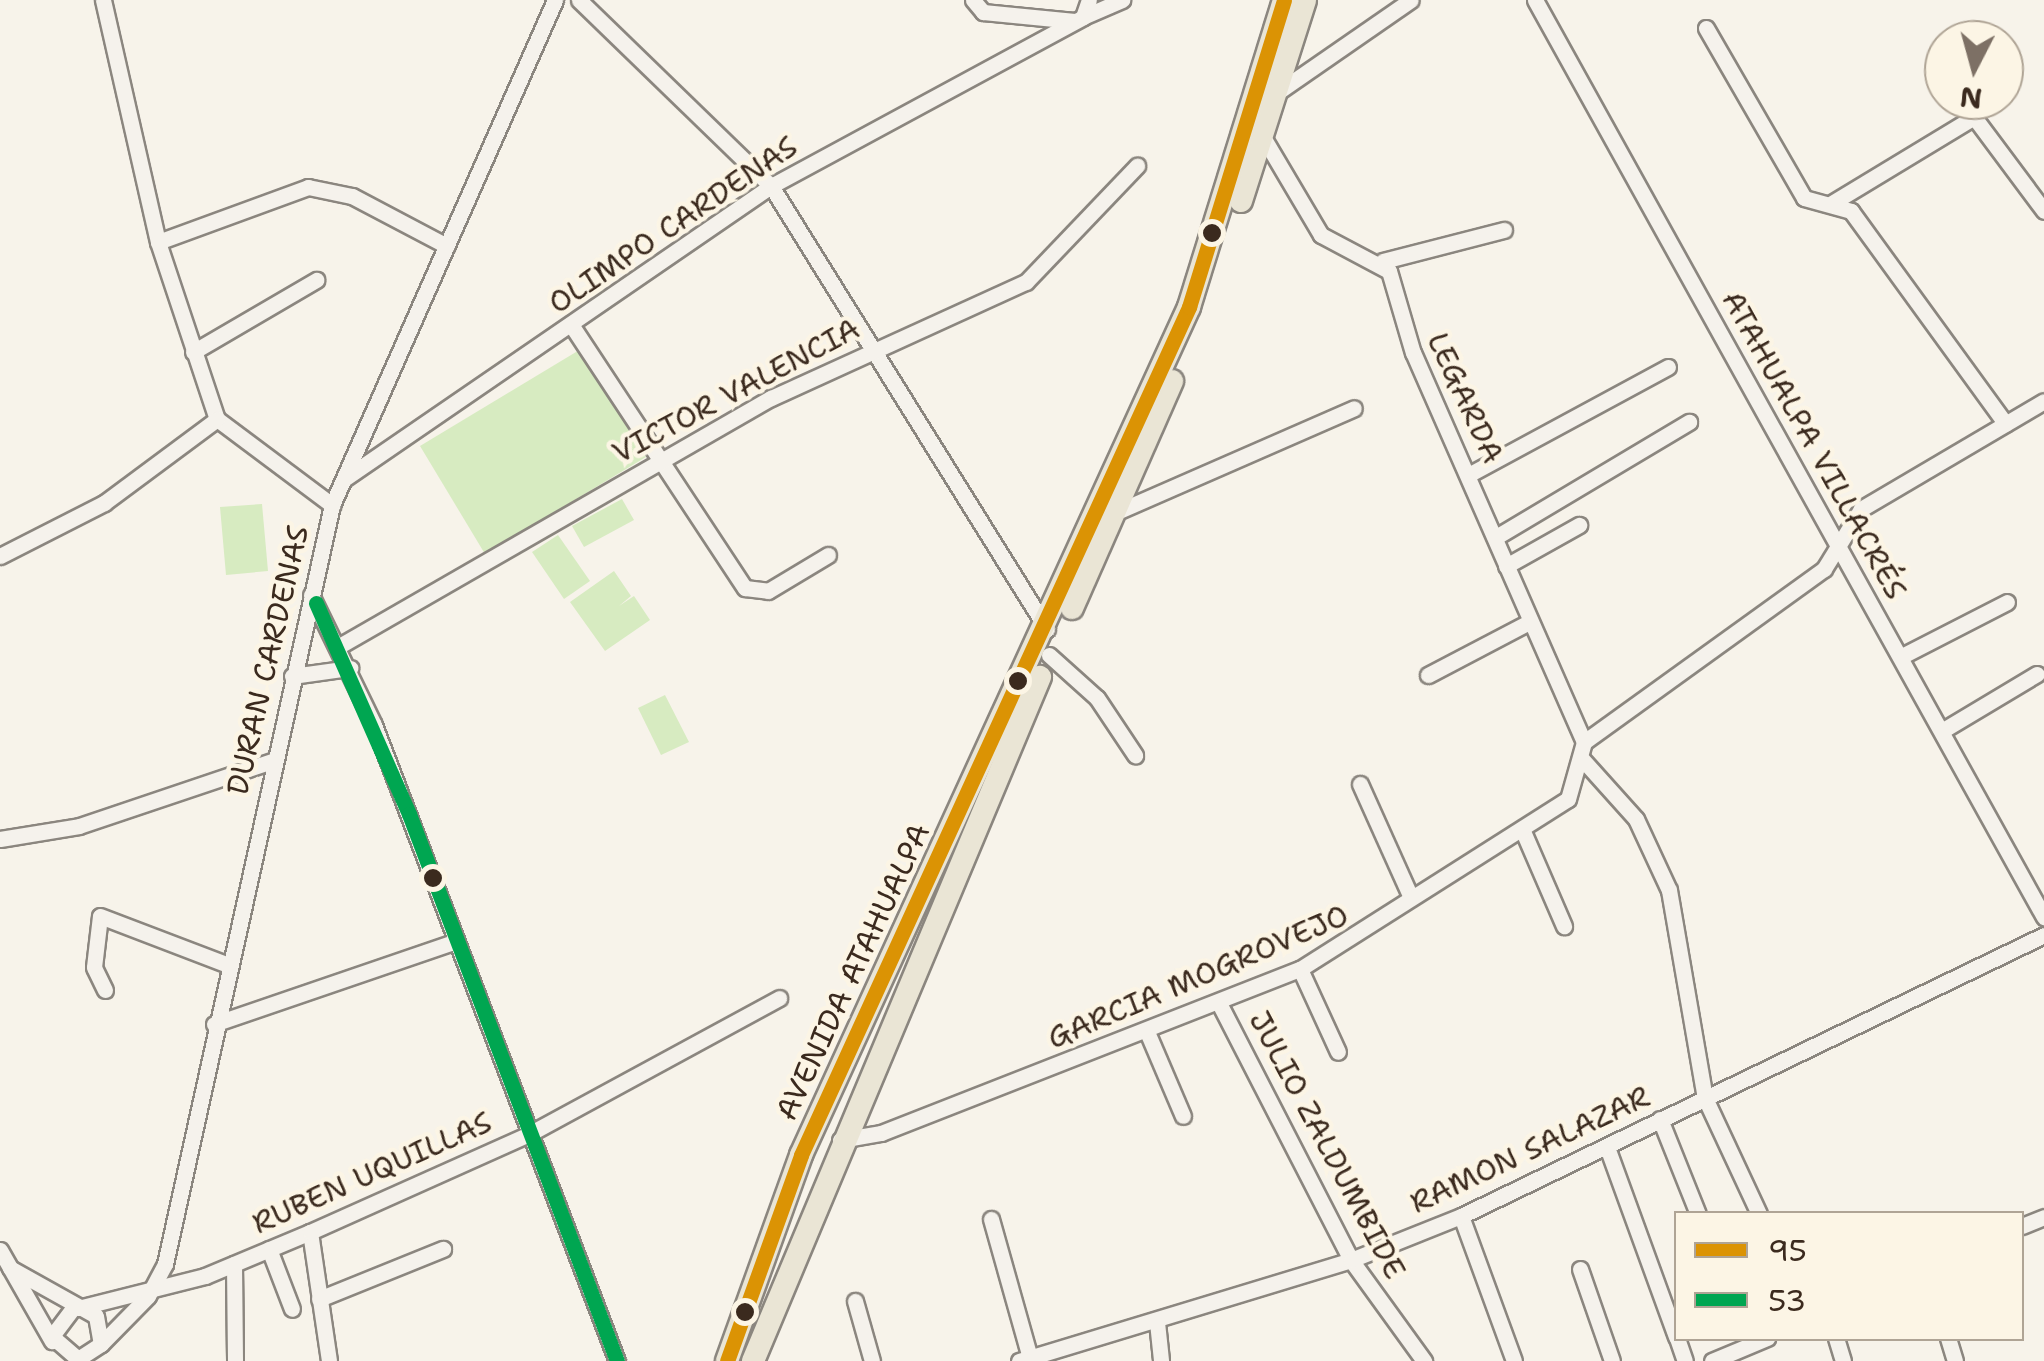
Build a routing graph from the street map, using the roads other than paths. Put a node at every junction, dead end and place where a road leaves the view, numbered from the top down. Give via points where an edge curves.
1 (103, 0) edge
2 (554, 0) edge
3 (579, 0) edge
4 (974, 0) edge
5 (1089, 0) edge
6 (1122, 0) edge
7 (1284, 0) edge
8 (1305, 0) edge
9 (1411, 0) edge
10 (1534, 0) edge
11 (1079, 19) junction
12 (1706, 28) dead end
13 (1275, 94) junction
14 (1255, 130) junction
15 (1137, 166) dead end
16 (772, 186) junction
17 (1832, 203) junction
18 (2044, 212) edge
19 (1504, 230) dead end
20 (158, 242) junction
21 (448, 246) junction
22 (1383, 260) junction
23 (316, 280) dead end
24 (572, 326) junction
25 (872, 351) junction
26 (193, 352) junction
27 (1668, 366) dead end
28 (2044, 401) edge
29 (1354, 408) dead end
30 (217, 419) junction
31 (1689, 422) dead end
32 (2006, 424) junction
33 (663, 458) junction
34 (1470, 474) junction
35 (344, 479) junction
36 (332, 504) junction
37 (1121, 510) junction
38 (1579, 525) dead end
39 (1496, 537) junction
40 (1837, 544) junction
41 (828, 555) dead end
42 (0, 556) edge
43 (1506, 566) junction
44 (311, 595) junction
45 (2007, 602) dead end
46 (1529, 622) junction
47 (1047, 629) junction
48 (341, 645) junction
49 (1049, 654) junction
50 (1902, 656) junction
51 (350, 668) junction
52 (2037, 674) dead end
53 (1428, 675) dead end
54 (292, 676) junction
55 (1946, 729) junction
56 (1584, 742) junction
57 (1135, 756) dead end
58 (1583, 760) junction
59 (272, 761) junction
60 (1360, 784) dead end
61 (1522, 830) junction
62 (0, 840) edge
63 (1410, 895) junction
64 (2044, 917) edge
65 (1564, 926) dead end
66 (2044, 935) edge
67 (454, 942) junction
68 (228, 965) junction
69 (1300, 970) junction
70 (105, 990) dead end
71 (779, 998) dead end
72 (1220, 1003) junction
73 (214, 1024) junction
74 (1148, 1034) junction
75 (1338, 1052) dead end
76 (1705, 1098) junction
77 (1183, 1116) dead end
78 (1660, 1119) junction
79 (527, 1134) junction
80 (839, 1140) junction
81 (1607, 1147) junction
82 (1697, 1211) edge
83 (1758, 1211) edge
84 (1461, 1216) junction
85 (991, 1219) dead end
86 (310, 1232) junction
87 (268, 1249) junction
88 (0, 1250) edge
89 (443, 1250) dead end
90 (1352, 1260) junction
91 (234, 1264) junction
92 (10, 1268) junction
93 (1580, 1268) dead end
94 (154, 1287) junction
95 (320, 1299) junction
96 (855, 1301) dead end
97 (75, 1308) junction
98 (292, 1309) dead end
99 (1158, 1322) junction
100 (1674, 1330) edge
101 (1760, 1341) edge
102 (57, 1352) edge
103 (94, 1353) edge
104 (1027, 1360) edge
105 (235, 1361) edge
106 (330, 1361) edge
107 (616, 1361) edge
108 (727, 1361) edge
109 (753, 1361) edge
110 (872, 1361) edge
111 (1161, 1361) edge
112 (1424, 1361) edge
113 (1514, 1361) edge
114 (1612, 1361) edge
115 (1712, 1361) edge

1 - 20 street
2 - 21 street, DURAN CARDENAS
3 - 16 street
4 - 11 street via 983,12
5 - 11 street
6 - 11 street, OLIMPO CARDENAS
7 - 14 highway, AVENIDA ATAHUALPA
8 - 13 highway, AVENIDA ATAHUALPA
9 - 13 street
10 - 40 street, ATAHUALPA VILLACRÉS
11 - 16 street, OLIMPO CARDENAS
12 - 17 street via 1804,198
13 - 14 highway, AVENIDA ATAHUALPA
14 - 22 street via 1321,235
14 - 37 highway, AVENIDA ATAHUALPA
14 - 47 highway, AVENIDA ATAHUALPA via 1189,306
15 - 25 street, VICTOR VALENCIA via 1026,282
16 - 24 street, OLIMPO CARDENAS
16 - 25 street
17 - 18 street via 1974,117
17 - 32 street via 1851,211
19 - 22 street
20 - 21 street via 308,187 352,196
20 - 26 street
21 - 35 street, DURAN CARDENAS
22 - 34 street, LEGARDA via 1408,342
23 - 26 street
24 - 33 street
24 - 35 street, OLIMPO CARDENAS
25 - 33 street, VICTOR VALENCIA
25 - 47 street
26 - 30 street
27 - 34 street
28 - 32 street
29 - 37 street
30 - 36 street
30 - 42 street via 104,503
31 - 39 street
32 - 40 street via 1861,509
33 - 41 street via 745,588 768,591
33 - 48 street, VICTOR VALENCIA
34 - 39 street, LEGARDA
35 - 36 street, DURAN CARDENAS
36 - 44 street, DURAN CARDENAS
37 - 49 highway, AVENIDA ATAHUALPA
38 - 43 street
39 - 43 street, LEGARDA
40 - 50 street, ATAHUALPA VILLACRÉS
40 - 56 street via 1824,569
43 - 46 street, LEGARDA
44 - 48 street
44 - 54 street, DURAN CARDENAS
45 - 50 street
46 - 53 street
46 - 56 street, LEGARDA
47 - 108 highway, AVENIDA ATAHUALPA via 802,1155
48 - 51 street
49 - 57 street via 1097,698
49 - 80 highway, AVENIDA ATAHUALPA
50 - 55 street, ATAHUALPA VILLACRÉS
51 - 54 street
51 - 67 street
52 - 55 street
54 - 59 street, DURAN CARDENAS
55 - 64 street, ATAHUALPA VILLACRÉS
56 - 58 street, GARCIA MOGROVEJO
58 - 61 street, GARCIA MOGROVEJO via 1568,799
58 - 76 street via 1636,819 1669,890
59 - 62 street via 79,826
59 - 68 street, DURAN CARDENAS
60 - 63 street
61 - 63 street, GARCIA MOGROVEJO
61 - 65 street
63 - 69 street, GARCIA MOGROVEJO via 1372,932
66 - 76 street, RAMON SALAZAR
67 - 73 street
67 - 79 street
68 - 70 street via 100,916 94,966
68 - 73 street, DURAN CARDENAS
69 - 72 street, GARCIA MOGROVEJO
69 - 75 street
71 - 79 street, RUBEN UQUILLAS
72 - 74 street, GARCIA MOGROVEJO
72 - 90 street, JULIO ZALDUMBIDE
73 - 94 street, DURAN CARDENAS
74 - 77 street
74 - 80 street, GARCIA MOGROVEJO via 881,1133
76 - 78 street, RAMON SALAZAR
76 - 83 street
78 - 81 street, RAMON SALAZAR
78 - 82 street
79 - 86 street, RUBEN UQUILLAS
79 - 107 street
80 - 109 highway, AVENIDA ATAHUALPA
81 - 84 street, RAMON SALAZAR
81 - 100 street
84 - 90 street, RAMON SALAZAR
84 - 113 street
85 - 104 street
86 - 87 street, RUBEN UQUILLAS
86 - 95 street
87 - 91 street, RUBEN UQUILLAS
87 - 98 street
88 - 92 street
89 - 95 street
90 - 99 street, RAMON SALAZAR
90 - 112 street, JULIO ZALDUMBIDE
91 - 94 street, RUBEN UQUILLAS
91 - 105 street
92 - 97 street
92 - 102 street
93 - 114 street
94 - 97 street
94 - 103 street
95 - 106 street
96 - 110 street
97 - 102 street via 55,1321
97 - 103 street via 101,1324
99 - 104 street, RAMON SALAZAR
99 - 111 street
101 - 115 street
102 - 103 street

